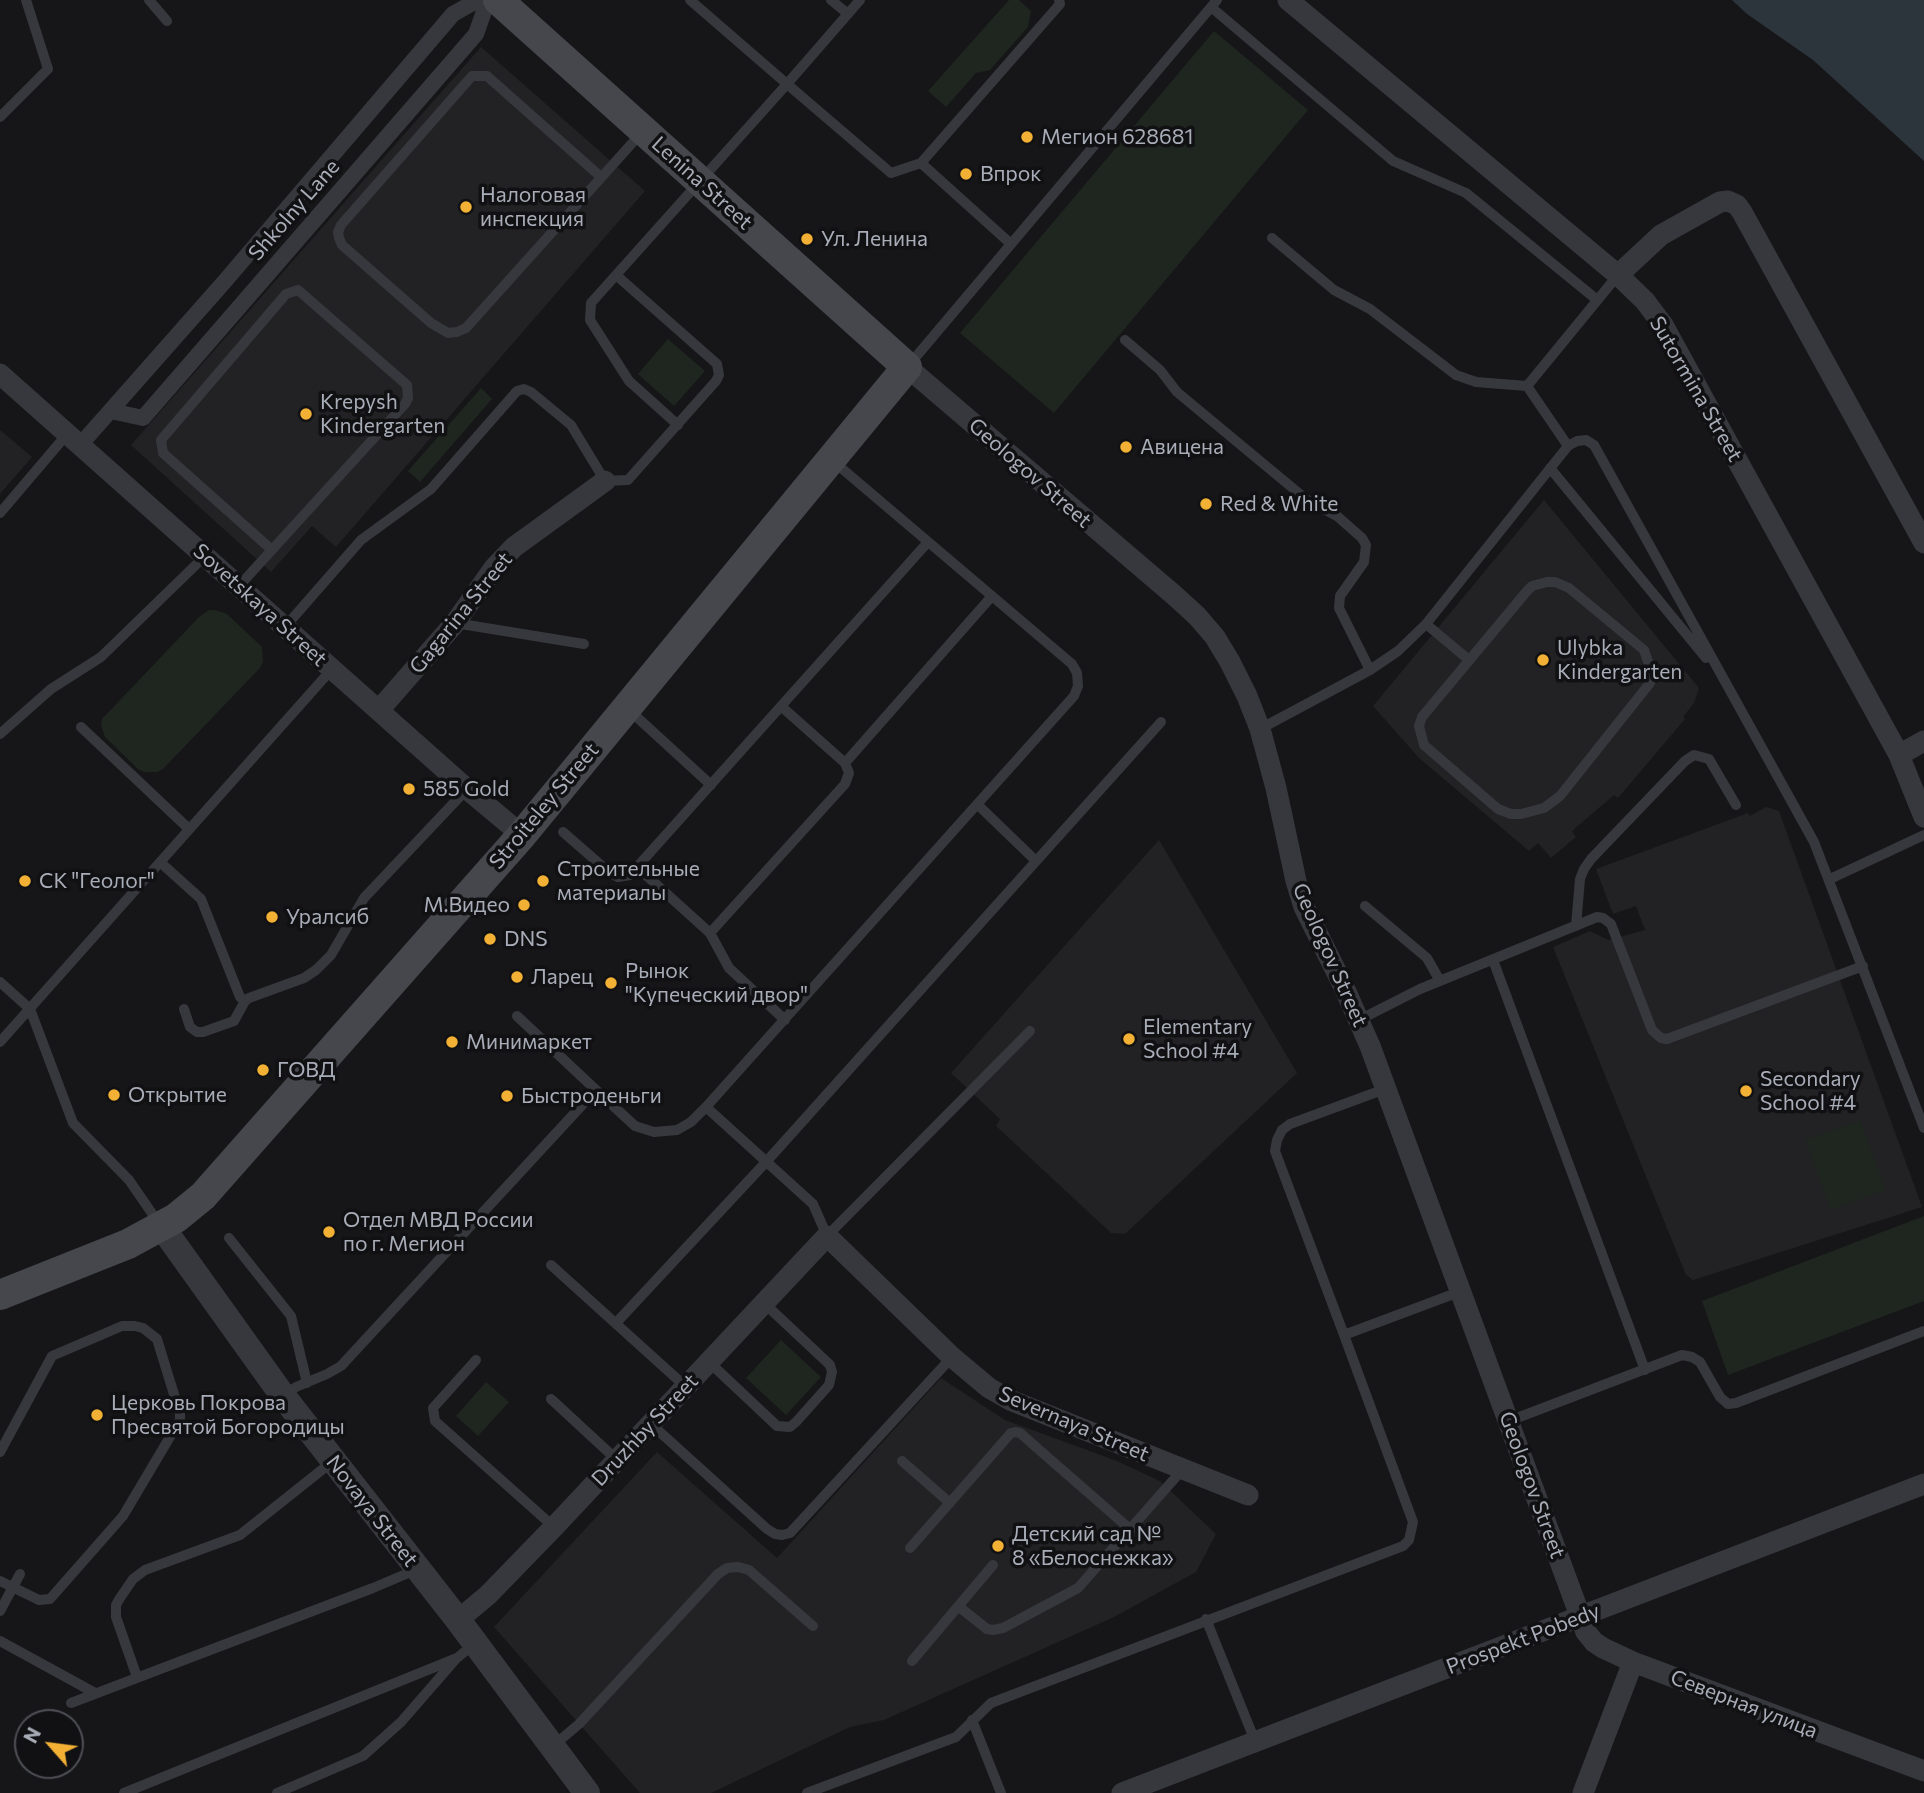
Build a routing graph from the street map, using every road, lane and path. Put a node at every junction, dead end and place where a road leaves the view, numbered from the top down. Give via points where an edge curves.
1 (26, 0) edge
2 (149, 0) edge
3 (690, 0) edge
4 (831, 0) edge
5 (860, 0) edge
6 (1059, 0) edge
7 (1288, 0) edge
8 (496, 1) edge
9 (1214, 3) edge
10 (848, 14) junction
11 (167, 21) dead end
12 (787, 84) junction
13 (0, 117) edge
14 (643, 130) junction
15 (921, 163) junction
16 (601, 177) junction
17 (700, 181) junction
18 (1272, 238) dead end
19 (1012, 244) junction
20 (616, 275) junction
21 (1618, 275) junction
22 (1596, 299) junction
23 (1125, 340) dead end
24 (907, 367) junction
25 (1, 376) edge
26 (1527, 386) junction
27 (111, 411) junction
28 (678, 425) junction
29 (74, 439) junction
30 (1568, 446) junction
31 (831, 459) junction
32 (1550, 468) junction
33 (605, 481) junction
34 (0, 513) edge
35 (928, 542) junction
36 (1924, 543) edge
37 (272, 550) junction
38 (205, 555) junction
39 (239, 586) junction
40 (992, 596) junction
41 (455, 623) junction
42 (1426, 624) junction
43 (285, 626) junction
44 (584, 644) dead end
45 (1469, 660) junction
46 (332, 669) junction
47 (1370, 670) junction
48 (1724, 680) junction
49 (626, 707) junction
50 (782, 707) junction
51 (379, 710) junction
52 (1161, 722) dead end
53 (81, 727) dead end
54 (1260, 729) junction
55 (0, 734) edge
56 (1924, 741) edge
57 (1899, 755) junction
58 (845, 763) junction
59 (711, 785) junction
60 (467, 789) junction
61 (978, 805) junction
62 (1736, 805) dead end
63 (1924, 817) edge
64 (189, 829) junction
65 (564, 832) dead end
66 (522, 835) junction
67 (1924, 835) edge
68 (1036, 860) junction
69 (160, 862) junction
70 (637, 867) junction
71 (1830, 879) junction
72 (1365, 906) dead end
73 (1576, 926) junction
74 (710, 933) junction
75 (1493, 960) junction
76 (1863, 966) junction
77 (1440, 981) junction
78 (0, 982) edge
79 (245, 1001) junction
80 (30, 1009) junction
81 (184, 1009) dead end
82 (517, 1016) dead end
83 (785, 1020) junction
84 (1359, 1020) junction
85 (1030, 1031) dead end
86 (0, 1042) edge
87 (1385, 1088) junction
88 (596, 1090) junction
89 (706, 1107) junction
90 (1924, 1128) edge
91 (766, 1162) junction
92 (162, 1227) junction
93 (827, 1236) junction
94 (229, 1238) dead end
95 (551, 1265) dead end
96 (1460, 1292) junction
97 (0, 1295) edge
98 (764, 1303) junction
99 (616, 1323) junction
100 (1924, 1331) edge
101 (1344, 1335) junction
102 (952, 1357) junction
103 (476, 1360) dead end
104 (709, 1362) junction
105 (1645, 1370) junction
106 (307, 1382) junction
107 (686, 1387) junction
108 (283, 1396) junction
109 (551, 1399) dead end
110 (1509, 1421) junction
111 (651, 1424) junction
112 (0, 1452) edge
113 (617, 1460) junction
114 (333, 1461) junction
115 (902, 1461) dead end
116 (1184, 1469) junction
117 (1924, 1484) edge
118 (1248, 1495) dead end
119 (950, 1503) junction
120 (554, 1527) junction
121 (1131, 1530) junction
122 (910, 1548) dead end
123 (993, 1565) dead end
124 (415, 1567) junction
125 (20, 1574) dead end
126 (0, 1581) edge
127 (13, 1587) junction
128 (958, 1606) junction
129 (0, 1611) edge
130 (1580, 1617) junction
131 (1206, 1619) junction
132 (458, 1620) junction
133 (813, 1626) dead end
134 (0, 1641) edge
135 (466, 1650) junction
136 (912, 1661) dead end
137 (1633, 1662) junction
138 (137, 1677) junction
139 (95, 1693) junction
140 (71, 1703) dead end
141 (972, 1720) junction
142 (1255, 1741) junction
143 (552, 1747) junction
144 (1924, 1771) edge
145 (124, 1793) edge
146 (277, 1793) edge
147 (587, 1793) edge
148 (807, 1793) edge
149 (1001, 1793) edge
150 (1122, 1793) edge
151 (1583, 1793) edge

1 - 13 lane via 48,69
2 - 11 lane
3 - 12 lane
4 - 10 lane
5 - 10 lane
6 - 15 lane
7 - 21 street, Sutormina Street
8 - 14 main road, Lenina Street
8 - 27 street, Shkolny Lane via 453,15
8 - 27 street, Shkolny Lane via 475,34 143,418
9 - 19 lane
9 - 22 lane via 1393,161 1466,193
10 - 12 lane
12 - 15 lane via 891,173
12 - 17 lane
14 - 16 lane
14 - 17 main road, Lenina Street
15 - 19 lane
16 - 16 lane via 487,76 472,76 341,225 339,238 430,323 448,333 457,332 466,328
17 - 20 lane
17 - 24 main road, Lenina Street
18 - 26 lane via 1334,290 1370,309 1456,375 1476,382
19 - 24 lane
20 - 28 lane via 591,303 590,320 629,381
20 - 28 lane, Gagarina Street via 717,364 716,381
21 - 22 lane
21 - 36 street via 1661,235 1720,202 1737,205
21 - 57 street, Sutormina Street via 1663,325
22 - 26 lane
23 - 47 lane via 1187,400 1307,500 1337,516 1362,538 1364,562 1340,596 1339,608
24 - 31 main road, Stroiteley Street
24 - 54 street, Geologov Street via 1197,617 1230,662
25 - 29 street, Sovetskaya Street
26 - 30 lane
27 - 29 street, Shkolny Lane
28 - 33 lane, Gagarina Street via 628,480
29 - 34 lane
29 - 38 street, Sovetskaya Street
30 - 32 lane
30 - 48 lane via 1586,440 1594,446
31 - 35 lane
31 - 49 main road, Stroiteley Street
32 - 42 lane
32 - 48 lane
33 - 41 street, Gagarina Street via 514,547
33 - 43 lane via 571,425 531,392 517,391 430,489 361,540
35 - 40 lane
35 - 50 lane
37 - 37 lane via 408,398 407,385 298,290 286,293 161,440 163,453
37 - 39 lane
38 - 39 street, Sovetskaya Street
38 - 55 lane via 101,657 51,689
39 - 43 street, Sovetskaya Street
40 - 58 lane
40 - 61 lane via 1072,664 1078,686
41 - 44 lane
41 - 51 street, Gagarina Street
42 - 45 lane
42 - 47 lane
43 - 46 street, Sovetskaya Street
45 - 45 lane via 1532,586 1555,582 1569,588 1644,650 1652,673 1650,683 1560,796 1544,808 1511,814 1498,809 1422,740 1422,717
46 - 51 street, Sovetskaya Street
46 - 64 lane
47 - 54 lane
48 - 71 lane
49 - 59 lane
49 - 66 main road, Stroiteley Street
50 - 58 lane
50 - 59 lane
51 - 60 street, Sovetskaya Street
52 - 68 lane
53 - 64 lane
54 - 84 street, Geologov Street via 1304,906
56 - 57 street
57 - 63 street, Sutormina Street
58 - 74 lane via 849,773 845,784
59 - 70 lane
60 - 66 street, Sovetskaya Street
60 - 79 lane via 364,898 331,955 316,970
61 - 68 lane
61 - 83 lane
62 - 73 lane via 1709,759 1694,755 1685,761 1584,869
64 - 69 lane
65 - 70 lane via 618,877
66 - 92 main road, Stroiteley Street via 219,1179
67 - 71 lane
68 - 91 lane
69 - 79 lane via 201,899
69 - 80 lane
70 - 74 lane
71 - 76 lane
72 - 77 lane via 1427,958
73 - 75 lane
73 - 76 lane via 1597,917 1611,924 1652,1030 1667,1039
74 - 83 lane via 729,968
75 - 77 lane
75 - 105 lane
76 - 90 lane
77 - 84 lane
78 - 80 lane
79 - 81 lane via 234,1021 203,1032 190,1027
80 - 86 lane
80 - 92 lane via 73,1122 129,1180
82 - 88 lane
83 - 89 lane
84 - 87 street, Geologov Street
85 - 93 lane
87 - 96 street, Geologov Street
87 - 101 lane via 1290,1124 1282,1130 1275,1151
88 - 89 lane via 635,1126 654,1132 677,1130
88 - 106 lane via 341,1366
89 - 91 lane
91 - 93 lane via 813,1204
91 - 99 lane
92 - 97 main road, Stroiteley Street
92 - 108 street, Novaya Street
93 - 98 street, Druzhby Street
93 - 102 street, Severnaya Street
94 - 106 lane via 291,1316
95 - 99 lane
96 - 101 lane
96 - 110 street, Geologov Street
98 - 104 street, Druzhby Street
98 - 104 lane via 832,1372 829,1385 796,1422 790,1427 776,1426
99 - 107 lane
100 - 105 lane via 1736,1404 1727,1404 1720,1397 1700,1362 1692,1357 1682,1356
101 - 131 lane via 1413,1522 1409,1540
102 - 111 lane via 790,1532 782,1535 767,1529
102 - 116 street, Severnaya Street via 1010,1400
103 - 120 lane via 433,1408 435,1421
104 - 107 street, Druzhby Street
105 - 110 lane
106 - 108 lane
107 - 111 street, Druzhby Street
108 - 114 street, Novaya Street
109 - 113 lane
110 - 130 street, Geologov Street
111 - 113 street, Druzhby Street
112 - 127 lane via 52,1356 122,1326 143,1328 157,1339 180,1420 117,1525 50,1599 39,1600
113 - 120 street, Druzhby Street
114 - 124 street, Novaya Street
114 - 138 lane via 240,1535 145,1570 133,1580 116,1605
115 - 119 lane
116 - 118 street, Severnaya Street
116 - 121 lane
117 - 130 street, Prospekt Pobedy
119 - 121 lane via 1015,1432
119 - 122 lane
120 - 132 street, Druzhby Street
121 - 128 lane via 1078,1588 1003,1628 987,1629
123 - 128 lane
124 - 132 street, Novaya Street
124 - 138 lane via 373,1588
125 - 127 lane
126 - 127 lane
127 - 129 lane
128 - 136 lane
130 - 137 street, Северная улица via 1594,1642
130 - 142 street, Prospekt Pobedy
131 - 141 lane via 991,1703
131 - 142 lane
132 - 135 street, Novaya Street
133 - 143 lane via 749,1570 727,1568
134 - 139 lane
135 - 143 street, Novaya Street
135 - 145 lane
135 - 146 lane via 401,1722 363,1756
137 - 144 street, Северная улица
137 - 151 street
138 - 139 lane
139 - 140 lane
141 - 148 lane via 956,1737
141 - 149 lane
142 - 150 street, Prospekt Pobedy
143 - 147 street, Novaya Street

